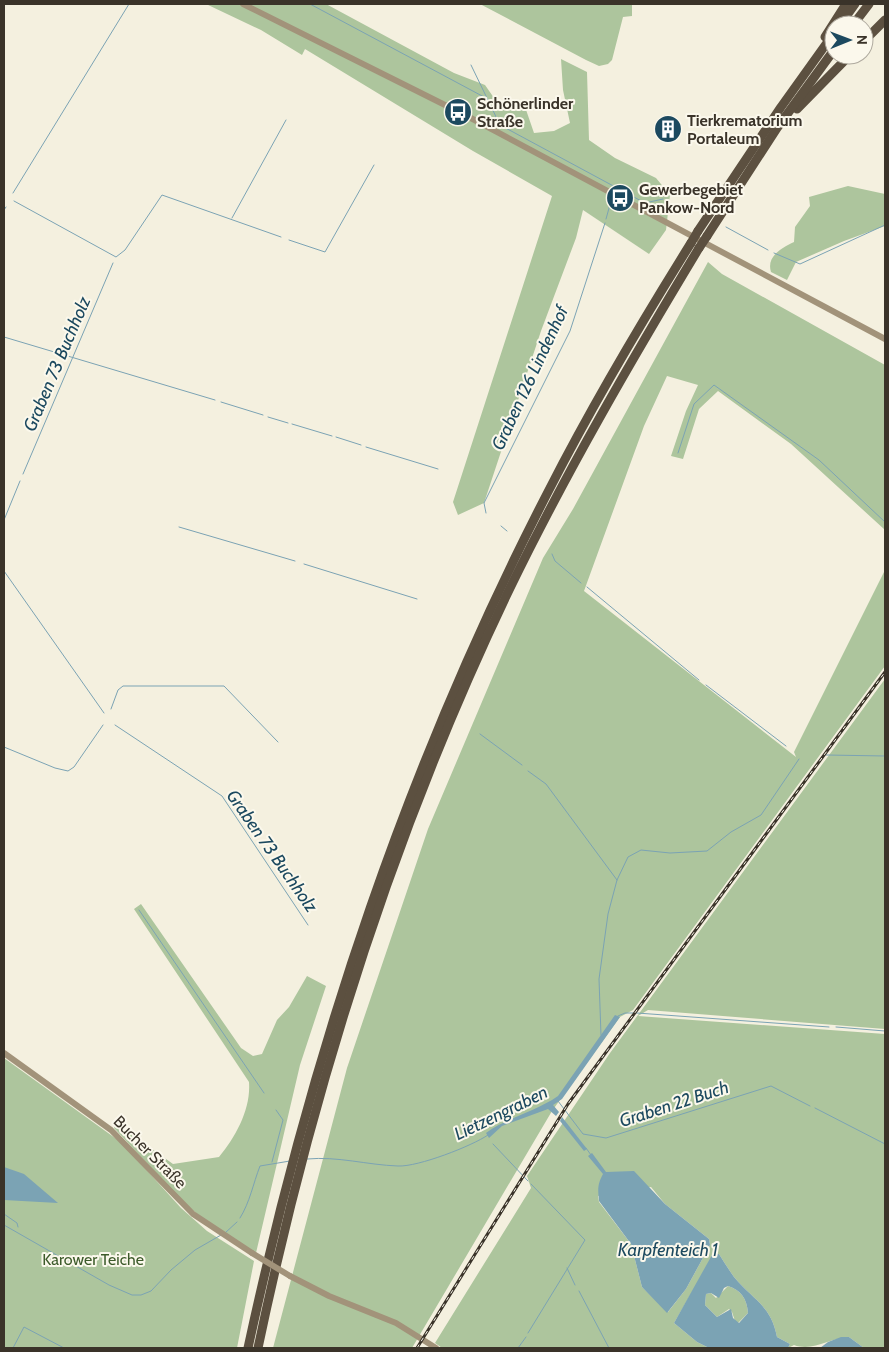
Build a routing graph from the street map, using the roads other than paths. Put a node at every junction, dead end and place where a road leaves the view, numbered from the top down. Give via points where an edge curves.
1 (242, 4) edge
2 (846, 4) edge
3 (855, 4) edge
4 (869, 4) edge
5 (847, 15) edge
6 (861, 15) edge
7 (885, 20) edge
8 (874, 31) edge
9 (824, 46) edge
10 (824, 64) edge
11 (840, 65) edge
12 (808, 68) junction
13 (777, 128) junction
14 (695, 246) junction
15 (885, 339) edge
16 (4, 1053) edge
17 (248, 1348) edge
18 (258, 1348) edge
19 (436, 1348) edge

1 - 15 main road via 468,116
2 - 12 highway
3 - 5 highway
4 - 6 highway
7 - 8 highway
9 - 12 highway
10 - 13 highway
11 - 13 highway
12 - 14 highway, bridge via 698,231
13 - 14 highway, bridge via 707,236
14 - 17 highway via 603,390 549,489 456,685 371,904 334,1015 290,1166
14 - 18 highway via 578,456 510,589 428,777 384,893 340,1029 281,1239
16 - 19 main road, Bucher Straße, bridge via 111,1130 179,1201 222,1234 290,1276 329,1296 396,1322

